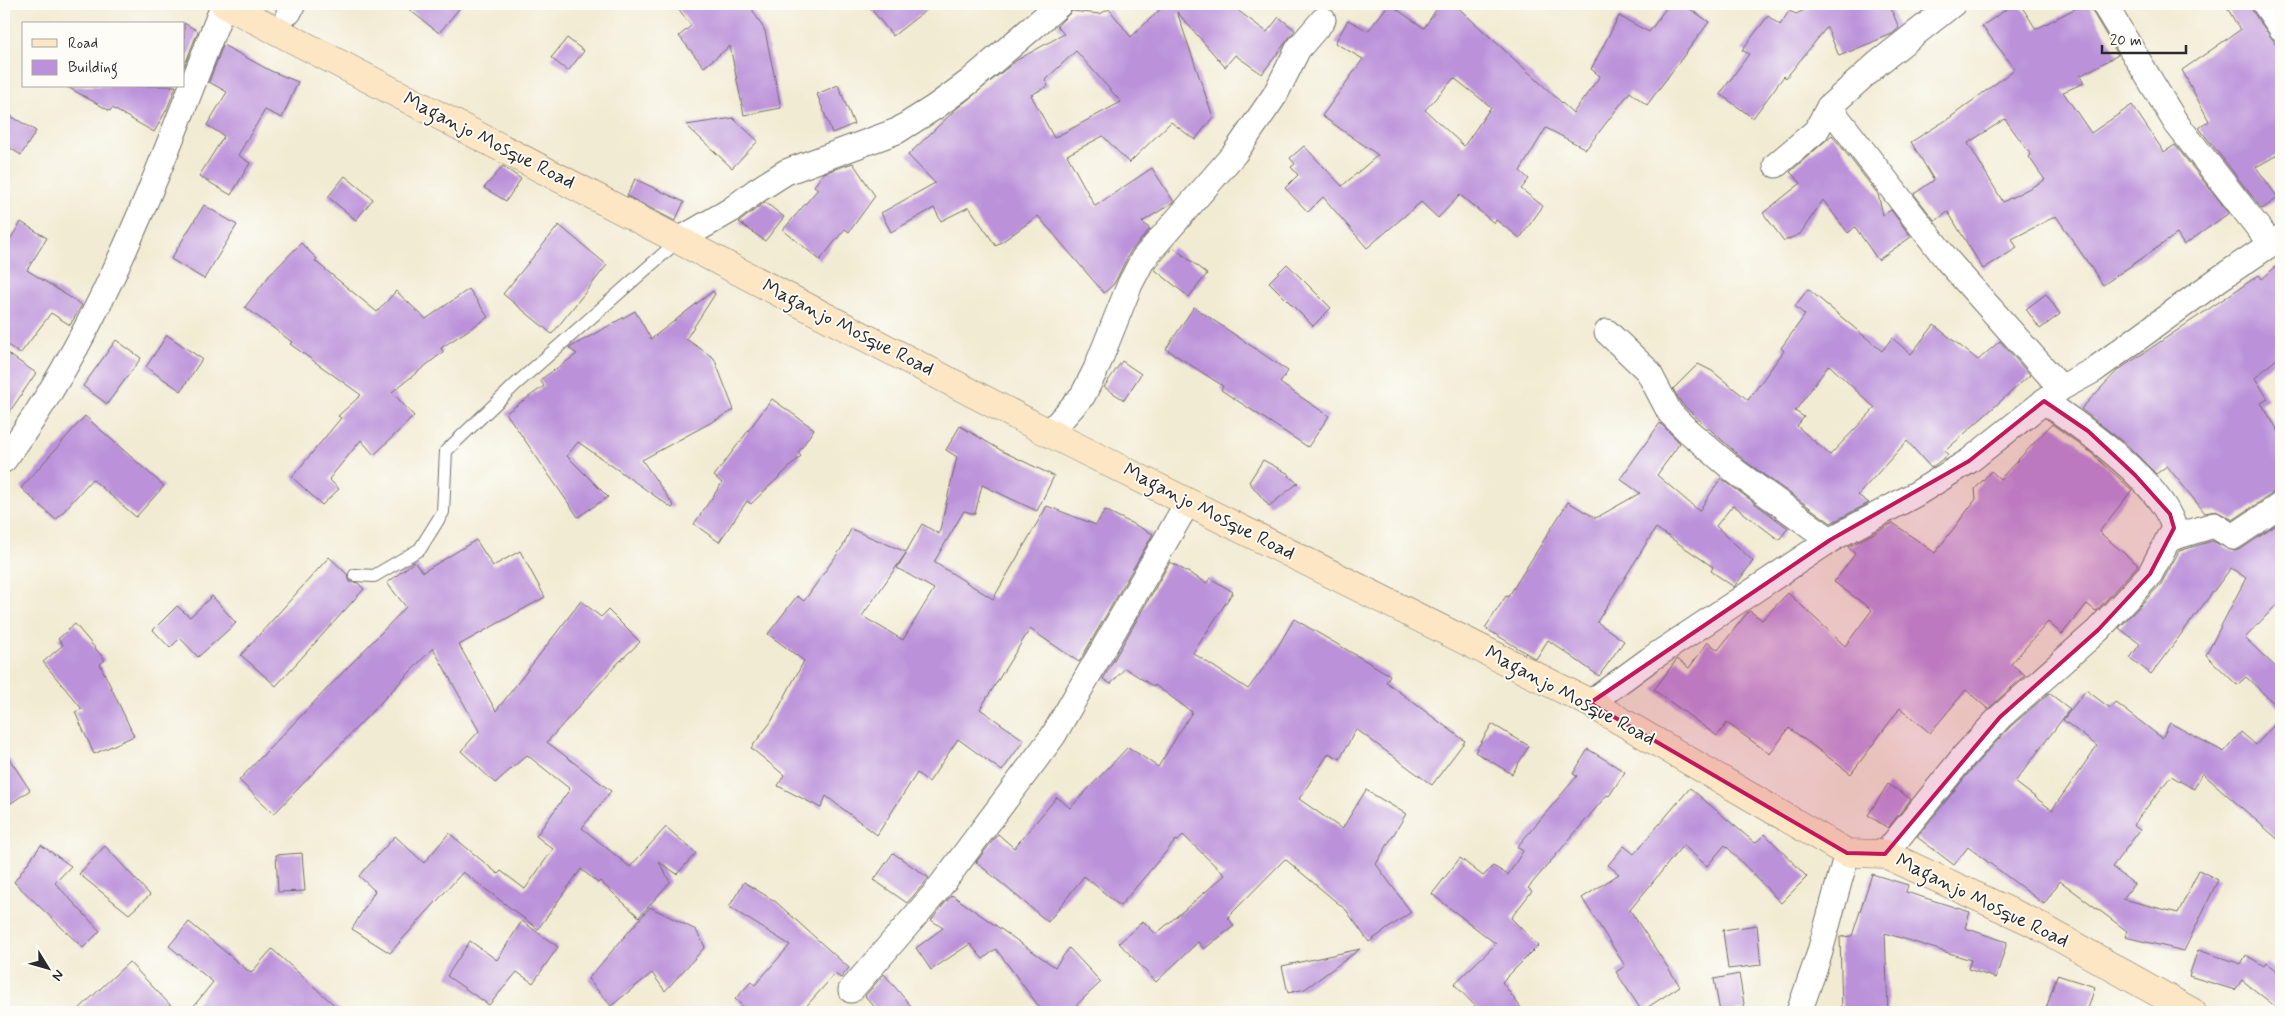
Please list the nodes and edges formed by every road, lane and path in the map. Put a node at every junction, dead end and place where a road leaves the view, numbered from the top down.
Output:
1 (224, 4) edge
2 (1060, 4) edge
3 (1953, 4) edge
4 (2104, 4) edge
5 (2265, 4) edge
6 (1323, 20) dead end
7 (2281, 28) edge
8 (1829, 107) junction
9 (1776, 165) dead end
10 (680, 240) junction
11 (2276, 241) edge
12 (1607, 332) dead end
13 (2053, 394) junction
14 (1049, 433) junction
15 (4, 460) edge
16 (1188, 502) junction
17 (2281, 505) edge
18 (2168, 539) junction
19 (1830, 540) junction
20 (355, 575) dead end
21 (1590, 702) junction
22 (1847, 853) junction
23 (1885, 854) junction
24 (851, 990) dead end
25 (1799, 1012) edge
26 (2192, 1012) edge

1 - 10 street, Maganjo Mosque Road
1 - 15 street
2 - 10 street
3 - 8 street
4 - 11 street
5 - 7 street
6 - 14 street
8 - 9 street
8 - 13 street
10 - 14 street, Maganjo Mosque Road
10 - 20 lane
11 - 13 street
12 - 19 street
13 - 18 street
13 - 19 street
14 - 16 street, Maganjo Mosque Road
16 - 21 street, Maganjo Mosque Road
16 - 24 street
17 - 18 street
18 - 23 street
19 - 21 street
21 - 22 street, Maganjo Mosque Road
22 - 23 street, Maganjo Mosque Road
22 - 25 street
23 - 26 street, Maganjo Mosque Road

